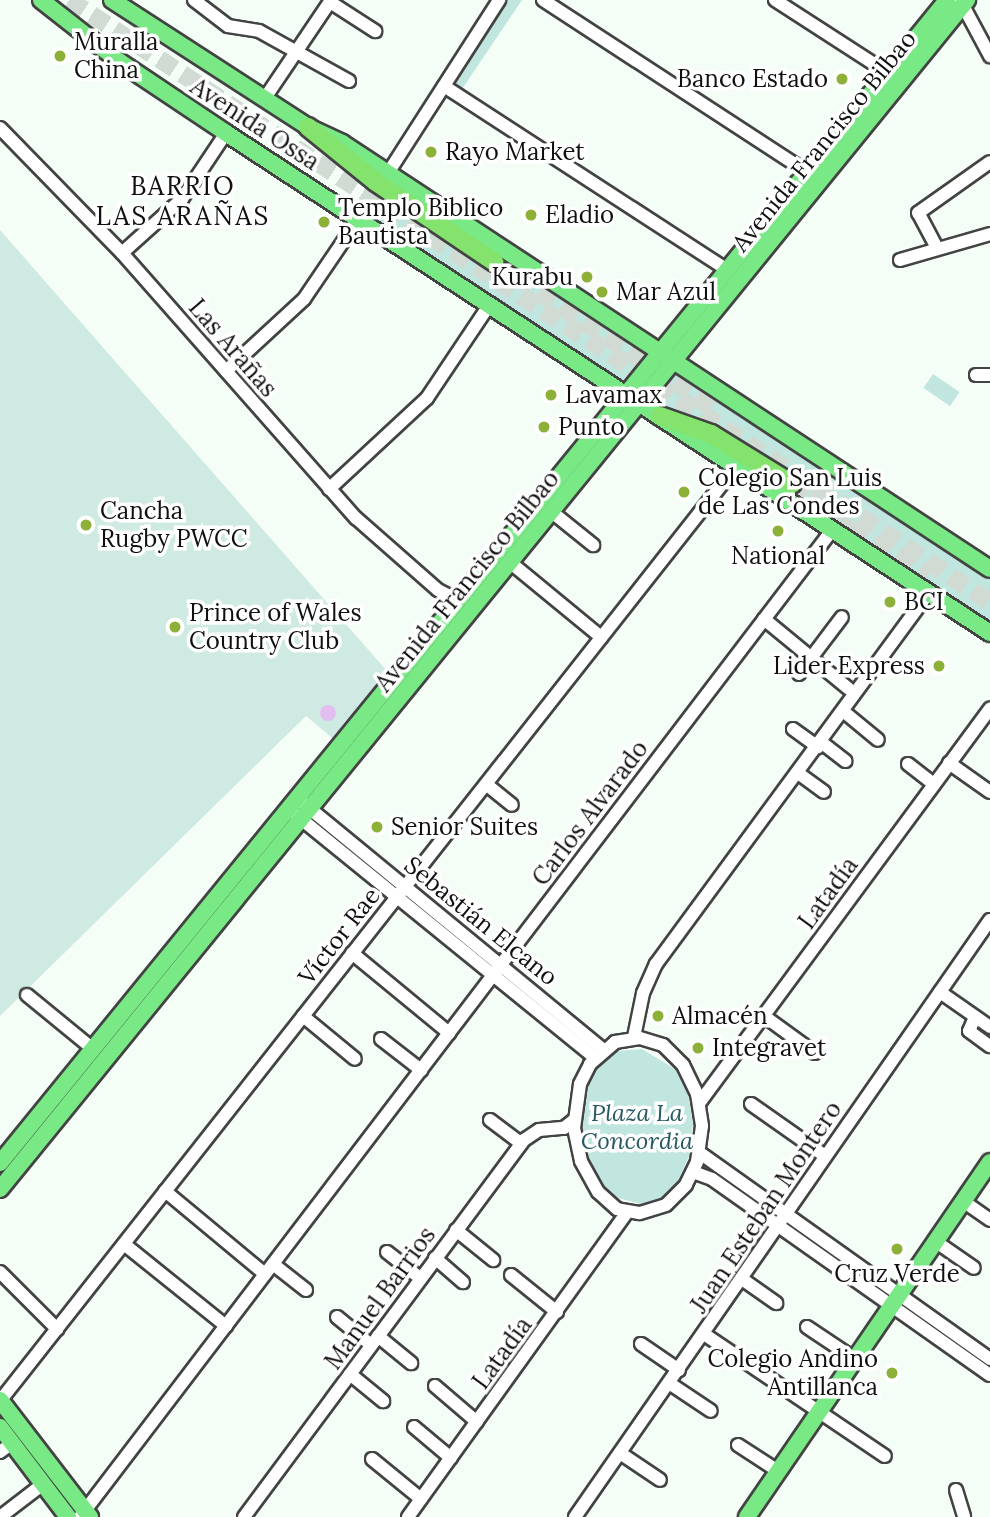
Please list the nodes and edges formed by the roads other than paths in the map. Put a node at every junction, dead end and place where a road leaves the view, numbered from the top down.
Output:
1 (41, 0) edge
2 (112, 0) edge
3 (194, 0) edge
4 (499, 0) edge
5 (543, 0) edge
6 (775, 0) edge
7 (330, 1) edge
8 (959, 1) edge
9 (375, 31) dead end
10 (295, 54) junction
11 (990, 56) edge
12 (887, 73) junction
13 (349, 81) dead end
14 (444, 86) junction
15 (265, 98) junction
16 (309, 127) junction
17 (0, 128) edge
18 (226, 133) junction
19 (990, 162) edge
20 (807, 172) junction
21 (388, 173) junction
22 (359, 218) junction
23 (990, 234) edge
24 (937, 248) junction
25 (122, 253) junction
26 (900, 260) dead end
27 (494, 262) tunnel mouth
28 (727, 270) junction
29 (490, 304) junction
30 (666, 359) junction
31 (226, 371) junction
32 (976, 375) dead end
33 (990, 375) edge
34 (633, 399) junction
35 (660, 416) junction
36 (737, 465) junction
37 (792, 484) tunnel mouth
38 (329, 489) junction
39 (552, 512) junction
40 (833, 529) junction
41 (593, 545) dead end
42 (511, 563) junction
43 (990, 569) edge
44 (438, 590) junction
45 (929, 593) junction
46 (458, 600) junction
47 (445, 617) junction
48 (842, 617) dead end
49 (764, 619) junction
50 (454, 633) junction
51 (990, 633) edge
52 (601, 637) junction
53 (811, 658) junction
54 (799, 674) dead end
55 (849, 689) dead end
56 (990, 708) edge
57 (843, 711) junction
58 (793, 729) dead end
59 (877, 740) dead end
60 (819, 744) junction
61 (845, 761) dead end
62 (949, 763) junction
63 (908, 764) dead end
64 (798, 773) junction
65 (486, 783) junction
66 (933, 784) junction
67 (824, 792) dead end
68 (990, 792) edge
69 (512, 805) dead end
70 (300, 810) junction
71 (405, 886) junction
72 (397, 897) junction
73 (990, 920) edge
74 (352, 953) junction
75 (497, 970) junction
76 (940, 992) junction
77 (27, 995) dead end
78 (303, 1016) junction
79 (764, 1016) junction
80 (975, 1017) junction
81 (990, 1027) edge
82 (449, 1033) junction
83 (634, 1037) junction
84 (381, 1039) dead end
85 (990, 1046) edge
86 (93, 1049) junction
87 (815, 1052) dead end
88 (599, 1054) junction
89 (355, 1059) dead end
90 (421, 1070) junction
91 (699, 1102) junction
92 (751, 1104) dead end
93 (490, 1120) dead end
94 (569, 1124) junction
95 (521, 1143) junction
96 (3, 1153) edge
97 (700, 1153) junction
98 (825, 1156) junction
99 (990, 1162) edge
100 (694, 1172) junction
101 (0, 1189) edge
102 (165, 1191) junction
103 (963, 1201) junction
104 (627, 1212) junction
105 (990, 1220) edge
106 (781, 1221) junction
107 (456, 1230) junction
108 (935, 1241) junction
109 (124, 1244) junction
110 (387, 1252) dead end
111 (435, 1258) junction
112 (493, 1260) dead end
113 (974, 1268) dead end
114 (269, 1269) junction
115 (0, 1272) edge
116 (511, 1275) dead end
117 (420, 1278) junction
118 (742, 1279) junction
119 (463, 1282) dead end
120 (306, 1290) dead end
121 (895, 1301) junction
122 (776, 1303) dead end
123 (557, 1312) junction
124 (337, 1317) dead end
125 (226, 1326) junction
126 (807, 1327) dead end
127 (57, 1329) junction
128 (704, 1334) junction
129 (375, 1340) junction
130 (641, 1343) dead end
131 (855, 1359) junction
132 (990, 1359) edge
133 (411, 1363) dead end
134 (679, 1370) junction
135 (350, 1374) junction
136 (990, 1375) edge
137 (669, 1383) junction
138 (435, 1386) dead end
139 (0, 1400) edge
140 (383, 1401) dead end
141 (711, 1411) dead end
142 (819, 1412) junction
143 (477, 1422) junction
144 (0, 1427) edge
145 (414, 1427) dead end
146 (738, 1444) dead end
147 (6, 1448) edge
148 (620, 1453) junction
149 (885, 1456) dead end
150 (451, 1458) junction
151 (372, 1459) dead end
152 (778, 1471) junction
153 (660, 1480) dead end
154 (43, 1484) junction
155 (956, 1490) dead end
156 (421, 1499) junction
157 (85, 1515) edge
158 (0, 1517) edge
159 (68, 1517) edge
160 (244, 1517) edge
161 (408, 1517) edge
162 (575, 1517) edge
163 (747, 1517) edge
164 (964, 1517) edge

1 - 18 main road, Avenida Ossa
2 - 15 main road, Avenida Ossa
3 - 10 street
4 - 14 street
5 - 20 street
6 - 12 street
7 - 9 street
7 - 10 street
8 - 11 street
8 - 12 main road, Avenida Francisco Bilbao
8 - 30 main road, Avenida Francisco Bilbao
10 - 13 street
10 - 15 street
12 - 20 main road, Avenida Francisco Bilbao
14 - 21 street
14 - 28 street
15 - 16 main road, Avenida Ossa
16 - 21 main road, Avenida Ossa
16 - 27 highway
17 - 25 street, Las Arañas
18 - 22 main road, Avenida Ossa
18 - 25 street
19 - 24 street
20 - 28 main road, Avenida Francisco Bilbao
21 - 30 main road, Avenida Ossa
22 - 29 main road, Avenida Ossa
22 - 31 street
23 - 24 street
24 - 26 street
25 - 31 street, Las Arañas
28 - 30 main road, Avenida Francisco Bilbao
29 - 34 main road, Avenida Ossa
29 - 38 street
30 - 34 main road, Avenida Francisco Bilbao
30 - 43 main road, Avenida Ossa
31 - 38 street, Las Arañas
32 - 33 street
34 - 35 main road, Avenida Ossa
34 - 39 main road, Avenida Francisco Bilbao
34 - 46 main road, Avenida Francisco Bilbao
35 - 36 main road, Avenida Ossa
35 - 37 highway
36 - 40 main road, Avenida Ossa
36 - 52 street, Víctor Rae
38 - 44 street, Las Arañas
39 - 41 street
39 - 42 main road, Avenida Francisco Bilbao
40 - 45 main road, Avenida Ossa
40 - 49 street, Carlos Alvarado
42 - 50 main road, Avenida Francisco Bilbao
42 - 52 street
44 - 46 street, Las Arañas
44 - 47 street
45 - 51 main road, Avenida Ossa
45 - 57 street
46 - 47 main road, Avenida Francisco Bilbao
46 - 50 main road
47 - 70 main road, Avenida Francisco Bilbao
48 - 53 street
49 - 53 street
49 - 75 street, Carlos Alvarado
50 - 70 main road, Avenida Francisco Bilbao
52 - 65 street, Víctor Rae
53 - 54 street
53 - 55 street
56 - 62 street, Latadía
57 - 59 street
57 - 60 street
58 - 60 street
60 - 61 street
60 - 64 street
62 - 66 street, Latadía
62 - 68 street
63 - 66 street
64 - 67 street
64 - 83 street
65 - 69 street
65 - 71 street, Víctor Rae
66 - 79 street, Latadía
70 - 71 street, Sebastián Elcano
70 - 72 street, Sebastián Elcano
70 - 86 main road, Avenida Francisco Bilbao
70 - 101 main road, Avenida Francisco Bilbao
71 - 72 street, Víctor Rae
71 - 75 street, Sebastián Elcano
72 - 74 street, Víctor Rae
72 - 75 street, Sebastián Elcano
73 - 76 street, Juan Esteban Montero
74 - 78 street, Víctor Rae
74 - 82 street
75 - 82 street, Carlos Alvarado
75 - 88 street, Sebastián Elcano
76 - 80 street
76 - 98 street, Juan Esteban Montero
77 - 86 street
78 - 89 street
78 - 102 street, Víctor Rae
79 - 87 street
79 - 91 street, Latadía
80 - 81 street
80 - 85 street
82 - 90 street, Carlos Alvarado
83 - 88 street
83 - 91 street
84 - 90 street
86 - 96 main road, Avenida Francisco Bilbao
88 - 94 street
90 - 114 street, Carlos Alvarado
91 - 97 street
92 - 98 street
93 - 95 street
94 - 95 street, Manuel Barrios
94 - 104 street
95 - 107 street, Manuel Barrios
97 - 100 street
97 - 106 street
98 - 106 street, Juan Esteban Montero
99 - 103 main road
100 - 104 street
100 - 106 street
102 - 109 street, Víctor Rae
102 - 114 street
103 - 105 street
103 - 108 main road
104 - 123 street, Latadía
106 - 118 street, Juan Esteban Montero
106 - 121 street
107 - 111 street, Manuel Barrios
107 - 112 street
108 - 113 street
108 - 121 main road
109 - 125 street
109 - 127 street, Víctor Rae
110 - 117 street
111 - 117 street, Manuel Barrios
111 - 119 street
114 - 120 street
114 - 125 street, Carlos Alvarado
115 - 127 street
116 - 123 street
117 - 129 street, Manuel Barrios
118 - 122 street
118 - 128 street, Juan Esteban Montero
121 - 131 main road
121 - 132 street
121 - 136 street
123 - 143 street, Latadía
124 - 129 street
125 - 157 street, Carlos Alvarado
126 - 131 street
127 - 139 street, Víctor Rae
128 - 134 street, Juan Esteban Montero
128 - 142 street
129 - 133 street
129 - 135 street, Manuel Barrios
130 - 134 street
131 - 142 main road
134 - 137 street, Juan Esteban Montero
135 - 140 street
135 - 160 street, Manuel Barrios
137 - 141 street
137 - 148 street, Juan Esteban Montero
138 - 143 street
139 - 157 main road
142 - 149 street
142 - 152 main road
143 - 150 street, Latadía
144 - 147 main road
145 - 150 street
146 - 152 street
147 - 154 main road
148 - 153 street
148 - 162 street, Juan Esteban Montero
150 - 156 street, Latadía
151 - 156 street
152 - 163 main road
154 - 158 street
154 - 159 main road
155 - 164 street
156 - 161 street, Latadía

